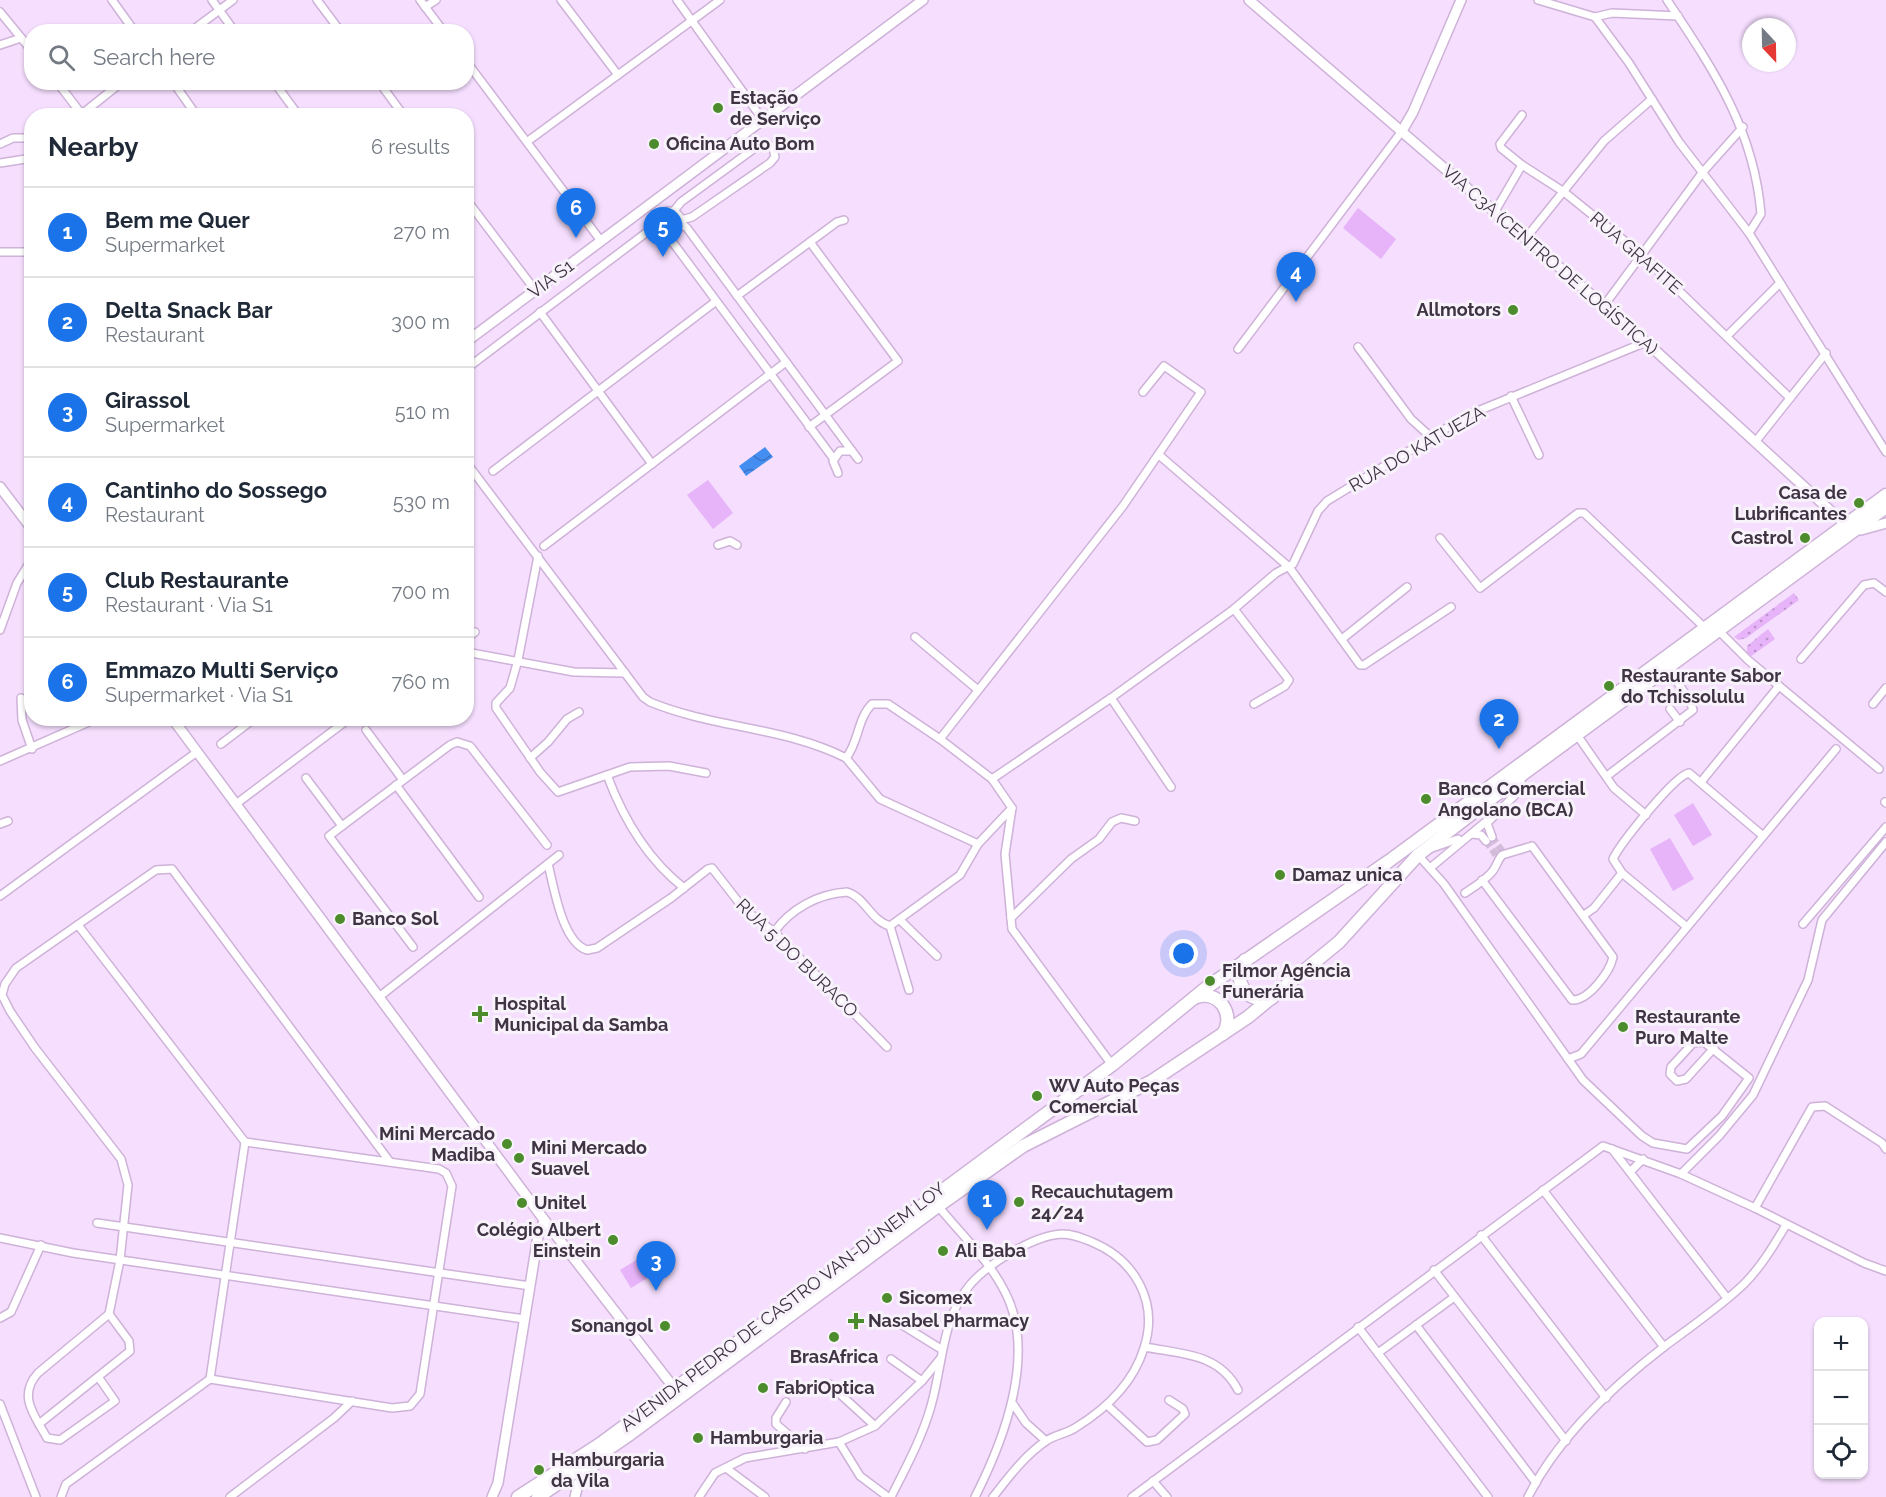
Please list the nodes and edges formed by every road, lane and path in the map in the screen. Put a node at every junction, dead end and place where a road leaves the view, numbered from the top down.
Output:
1 (112, 0) edge
2 (212, 0) edge
3 (233, 0) edge
4 (317, 0) edge
5 (420, 0) edge
6 (436, 0) edge
7 (561, 0) edge
8 (677, 0) edge
9 (720, 0) edge
10 (923, 0) edge
11 (1249, 0) edge
12 (1461, 0) edge
13 (1539, 0) edge
14 (1667, 0) edge
15 (425, 8) junction
16 (219, 10) junction
17 (0, 12) edge
18 (1678, 16) junction
19 (1595, 17) junction
20 (693, 21) junction
21 (129, 24) edge
22 (201, 24) edge
23 (229, 24) edge
24 (334, 24) edge
25 (438, 24) edge
26 (21, 38) junction
27 (24, 42) edge
28 (0, 45) edge
29 (474, 71) edge
30 (618, 75) junction
31 (63, 90) edge
32 (112, 90) edge
33 (179, 90) edge
34 (280, 90) edge
35 (385, 90) edge
36 (1652, 99) junction
37 (77, 108) edge
38 (90, 108) edge
39 (191, 108) edge
40 (293, 108) edge
41 (398, 108) edge
42 (1522, 115) dead end
43 (763, 120) junction
44 (1743, 127) junction
45 (1402, 131) junction
46 (24, 138) edge
47 (528, 141) junction
48 (0, 144) edge
49 (24, 159) edge
50 (0, 163) edge
51 (1522, 165) junction
52 (1702, 173) junction
53 (1564, 192) junction
54 (474, 210) edge
55 (673, 212) junction
56 (1494, 213) junction
57 (844, 220) dead end
58 (681, 222) junction
59 (658, 224) junction
60 (665, 232) junction
61 (1749, 233) junction
62 (1526, 239) junction
63 (601, 241) junction
64 (810, 242) junction
65 (0, 252) edge
66 (24, 252) edge
67 (1642, 255) junction
68 (1780, 283) junction
69 (535, 290) junction
70 (737, 296) junction
71 (715, 302) junction
72 (1603, 307) junction
73 (540, 312) junction
74 (474, 333) edge
75 (1727, 336) junction
76 (1646, 342) junction
77 (1358, 347) dead end
78 (1238, 349) dead end
79 (1826, 354) junction
80 (786, 362) junction
81 (474, 363) edge
82 (769, 375) junction
83 (598, 391) junction
84 (1143, 392) dead end
85 (1511, 396) junction
86 (1790, 398) junction
87 (825, 415) junction
88 (809, 427) junction
89 (1432, 438) junction
90 (1756, 441) junction
91 (852, 451) junction
92 (1886, 452) edge
93 (1159, 455) junction
94 (1539, 455) dead end
95 (833, 458) junction
96 (858, 459) dead end
97 (651, 464) junction
98 (493, 471) dead end
99 (474, 472) edge
100 (838, 473) dead end
101 (0, 487) edge
102 (1886, 495) edge
103 (1886, 507) edge
104 (24, 518) edge
105 (1886, 523) edge
106 (1848, 529) junction
107 (1440, 538) dead end
108 (718, 544) dead end
109 (737, 545) dead end
110 (544, 546) dead end
111 (538, 556) junction
112 (1289, 567) junction
113 (24, 572) edge
114 (1407, 587) dead end
115 (1886, 592) edge
116 (1451, 607) dead end
117 (3, 609) edge
118 (1234, 609) junction
119 (1705, 628) junction
120 (0, 630) edge
121 (1719, 631) junction
122 (915, 637) dead end
123 (1342, 639) junction
124 (474, 653) edge
125 (1801, 659) dead end
126 (518, 660) junction
127 (1668, 669) junction
128 (625, 674) junction
129 (1779, 686) junction
130 (1886, 688) edge
131 (978, 690) junction
132 (21, 698) dead end
133 (1111, 698) junction
134 (1873, 704) dead end
135 (1254, 705) dead end
136 (1670, 709) dead end
137 (579, 712) dead end
138 (1680, 722) junction
139 (24, 726) edge
140 (24, 726) edge
141 (81, 726) edge
142 (178, 726) edge
143 (245, 726) edge
144 (339, 726) edge
145 (366, 730) dead end
146 (1577, 735) junction
147 (940, 739) junction
148 (221, 744) dead end
149 (32, 749) junction
150 (1836, 749) dead end
151 (197, 752) junction
152 (530, 758) junction
153 (846, 758) junction
154 (0, 761) edge
155 (1879, 770) dead end
156 (706, 773) dead end
157 (1523, 774) junction
158 (607, 775) junction
159 (1607, 776) junction
160 (306, 778) dead end
161 (992, 779) junction
162 (403, 780) junction
163 (1701, 782) junction
164 (396, 785) junction
165 (1171, 787) dead end
166 (236, 804) junction
167 (1012, 808) junction
168 (1646, 815) junction
169 (1489, 819) junction
170 (1135, 821) dead end
171 (8, 822) dead end
172 (0, 824) edge
173 (342, 826) junction
174 (1886, 826) edge
175 (1468, 835) junction
176 (1762, 835) junction
177 (1886, 842) edge
178 (978, 844) junction
179 (547, 845) dead end
180 (1423, 852) junction
181 (559, 855) dead end
182 (548, 864) junction
183 (1430, 868) junction
184 (1622, 873) junction
185 (1482, 880) junction
186 (684, 888) junction
187 (1466, 893) dead end
188 (0, 896) edge
189 (479, 897) dead end
190 (1584, 915) junction
191 (1011, 918) junction
192 (900, 920) junction
193 (1803, 924) dead end
194 (78, 925) junction
195 (890, 926) junction
196 (1687, 927) junction
197 (774, 933) junction
198 (412, 947) dead end
199 (937, 956) dead end
200 (1249, 956) junction
201 (909, 990) dead end
202 (1278, 994) junction
203 (379, 997) junction
204 (1191, 1000) junction
205 (1220, 1037) junction
206 (887, 1047) dead end
207 (1714, 1048) junction
208 (1568, 1059) junction
209 (1112, 1065) junction
210 (245, 1142) junction
211 (1610, 1147) junction
212 (1886, 1149) edge
213 (1642, 1159) junction
214 (390, 1162) junction
215 (1630, 1172) junction
216 (1681, 1174) junction
217 (1543, 1190) junction
218 (938, 1206) junction
219 (1755, 1208) junction
220 (545, 1221) junction
221 (97, 1223) dead end
222 (1786, 1225) junction
223 (122, 1227) junction
224 (1481, 1235) junction
225 (0, 1238) edge
226 (231, 1243) junction
227 (41, 1245) junction
228 (120, 1260) junction
229 (988, 1268) junction
230 (1434, 1270) junction
231 (1886, 1271) edge
232 (438, 1273) junction
233 (226, 1276) junction
234 (530, 1286) junction
235 (1453, 1298) junction
236 (1727, 1299) junction
237 (433, 1306) junction
238 (109, 1314) junction
239 (0, 1318) edge
240 (524, 1320) junction
241 (900, 1323) dead end
242 (1416, 1325) junction
243 (1358, 1328) junction
244 (1145, 1347) junction
245 (1664, 1347) junction
246 (941, 1349) junction
247 (1378, 1353) junction
248 (891, 1359) dead end
249 (940, 1359) junction
250 (99, 1378) junction
251 (210, 1380) junction
252 (922, 1381) junction
253 (829, 1384) dead end
254 (674, 1388) junction
255 (1238, 1390) dead end
256 (1606, 1398) junction
257 (1169, 1400) dead end
258 (352, 1401) junction
259 (786, 1402) dead end
260 (0, 1404) edge
261 (1013, 1404) junction
262 (1107, 1405) junction
263 (39, 1424) junction
264 (875, 1426) junction
265 (1046, 1441) junction
266 (1566, 1441) junction
267 (839, 1442) junction
268 (805, 1449) junction
269 (608, 1450) junction
270 (726, 1468) junction
271 (1153, 1481) junction
272 (1536, 1483) junction
273 (1486, 1496) edge
274 (36, 1497) edge
275 (61, 1497) edge
276 (230, 1497) edge
277 (492, 1497) edge
278 (518, 1497) edge
279 (538, 1497) edge
280 (575, 1497) edge
281 (699, 1497) edge
282 (765, 1497) edge
283 (889, 1497) edge
284 (975, 1497) edge
285 (993, 1497) edge
286 (1132, 1497) edge
287 (1167, 1497) edge
288 (1528, 1497) edge

1 - 21 street
2 - 16 street
3 - 16 street
4 - 24 street
5 - 15 street
6 - 15 street
7 - 30 street
8 - 20 street
9 - 20 street
10 - 43 street, VIA S1
11 - 45 street, VIA C3A (CENTRO DE LOGÍSTICA)
12 - 45 street
13 - 19 street
14 - 18 street
15 - 25 street
16 - 22 street
16 - 23 street
17 - 26 street
18 - 19 street
18 - 44 street
19 - 36 street
20 - 30 street
20 - 43 street
26 - 27 street
26 - 28 street
29 - 47 street
30 - 47 street
31 - 37 street
32 - 38 street
33 - 39 street
34 - 40 street
35 - 41 street
36 - 52 street
36 - 53 street
42 - 51 street, RUA GRAFITE
43 - 63 street, VIA S1
44 - 52 street
44 - 61 street
45 - 56 street, VIA C3A (CENTRO DE LOGÍSTICA)
45 - 78 street
46 - 48 street
47 - 63 street
49 - 50 street
51 - 53 street, RUA GRAFITE
51 - 56 street
52 - 61 street
52 - 67 street
53 - 62 street
53 - 67 street, RUA GRAFITE
54 - 69 street
55 - 58 street
55 - 58 street
55 - 59 street
56 - 62 street, VIA C3A (CENTRO DE LOGÍSTICA)
57 - 64 street
58 - 60 street
58 - 70 street
59 - 60 street
59 - 73 street
60 - 71 street
61 - 68 street
62 - 72 street, VIA C3A (CENTRO DE LOGÍSTICA)
63 - 69 street, VIA S1
64 - 70 street
64 - 87 street
65 - 66 street
67 - 72 street
67 - 75 street, RUA GRAFITE
68 - 75 street
68 - 79 street
69 - 74 street, VIA S1
70 - 80 street
71 - 82 street
71 - 83 street
72 - 76 street, VIA C3A (CENTRO DE LOGÍSTICA)
73 - 81 street
73 - 83 street
75 - 86 street, RUA GRAFITE
76 - 85 street, RUA DO KATUEZA
76 - 90 street, VIA C3A (CENTRO DE LOGÍSTICA)
77 - 89 street
79 - 86 street
79 - 92 street
80 - 82 street
80 - 87 street
82 - 88 street
82 - 97 street
83 - 97 street
83 - 98 street
84 - 93 street
85 - 89 street, RUA DO KATUEZA
85 - 94 street
86 - 90 street
87 - 88 street
87 - 91 street
88 - 95 street
89 - 112 street, RUA DO KATUEZA
90 - 106 street, VIA C3A (CENTRO DE LOGÍSTICA)
91 - 95 street
91 - 96 street
93 - 112 street
93 - 131 street
95 - 100 street
97 - 110 street
99 - 111 street
101 - 104 street
102 - 106 highway, AVENIDA PEDRO DE CASTRO VAN-DÚNEM LOY
103 - 106 highway, AVENIDA PEDRO DE CASTRO VAN-DÚNEM LOY
105 - 106 street
106 - 119 highway, AVENIDA PEDRO DE CASTRO VAN-DÚNEM LOY
106 - 121 highway, AVENIDA PEDRO DE CASTRO VAN-DÚNEM LOY
107 - 119 street
108 - 109 street
111 - 126 street
111 - 128 street
112 - 118 street, RUA DO KATUEZA
112 - 123 street
113 - 117 street
114 - 123 street
115 - 125 street
116 - 123 street
117 - 120 street
118 - 133 street, RUA DO KATUEZA
118 - 135 street
119 - 200 highway, AVENIDA PEDRO DE CASTRO VAN-DÚNEM LOY
121 - 127 highway, AVENIDA PEDRO DE CASTRO VAN-DÚNEM LOY
121 - 129 street
122 - 131 street
124 - 126 street
126 - 128 street
126 - 152 street
127 - 138 street
127 - 146 highway, AVENIDA PEDRO DE CASTRO VAN-DÚNEM LOY
128 - 153 street
129 - 155 street
129 - 163 street
130 - 134 street
131 - 147 street
132 - 140 street
133 - 161 street, RUA DO KATUEZA
133 - 165 street
136 - 138 street
137 - 152 street
138 - 159 street
139 - 149 street
141 - 149 street
142 - 151 street
143 - 148 street
144 - 166 street
145 - 162 street
146 - 157 highway, AVENIDA PEDRO DE CASTRO VAN-DÚNEM LOY
146 - 159 street
147 - 153 street
147 - 161 street
149 - 154 street
150 - 176 street
151 - 166 street
151 - 188 street
152 - 158 street
153 - 178 street
156 - 158 street
157 - 169 street
157 - 180 highway, AVENIDA PEDRO DE CASTRO VAN-DÚNEM LOY
158 - 186 street
159 - 168 street
160 - 173 street
161 - 167 street
162 - 164 street
162 - 179 street
163 - 168 street
163 - 176 street
164 - 173 street
164 - 189 street
166 - 203 street
167 - 178 street
167 - 191 street
168 - 184 street
169 - 175 street
169 - 175 street
170 - 191 street
171 - 172 street
173 - 198 street
174 - 193 street
175 - 180 street
175 - 183 street
176 - 196 street
177 - 216 street
178 - 192 street
180 - 183 street
180 - 202 highway, AVENIDA PEDRO DE CASTRO VAN-DÚNEM LOY
181 - 182 street
182 - 186 street
182 - 203 street
183 - 208 street
184 - 190 street
184 - 196 street
185 - 187 street
185 - 190 street
185 - 190 street
186 - 197 street, RUA 5 DO BURACO
191 - 209 street
192 - 195 street
192 - 199 street
194 - 210 street
194 - 214 street
194 - 223 street
195 - 197 street
195 - 201 street
196 - 208 street
197 - 206 street, RUA 5 DO BURACO
200 - 202 highway
200 - 204 highway, AVENIDA PEDRO DE CASTRO VAN-DÚNEM LOY
202 - 205 highway, AVENIDA PEDRO DE CASTRO VAN-DÚNEM LOY
203 - 220 street
204 - 205 highway
204 - 209 highway, AVENIDA PEDRO DE CASTRO VAN-DÚNEM LOY
205 - 218 highway, AVENIDA PEDRO DE CASTRO VAN-DÚNEM LOY
207 - 207 street
207 - 208 street
209 - 254 highway, AVENIDA PEDRO DE CASTRO VAN-DÚNEM LOY
210 - 214 street
210 - 226 street
211 - 213 street
211 - 215 street
211 - 217 street
212 - 219 street
213 - 215 street
213 - 216 street
214 - 232 street
215 - 236 street
216 - 219 street
217 - 224 street
217 - 245 street
218 - 229 street
218 - 269 highway, AVENIDA PEDRO DE CASTRO VAN-DÚNEM LOY
219 - 222 street
220 - 234 street
220 - 254 street
221 - 223 street
222 - 231 street
222 - 236 street
223 - 226 street
223 - 228 street
224 - 230 street
224 - 256 street
225 - 227 street
226 - 232 street
226 - 233 street
227 - 228 street
227 - 239 street
228 - 233 street
228 - 238 street
229 - 244 street
229 - 246 street
229 - 261 street
230 - 235 street
230 - 243 street
232 - 234 street
232 - 237 street
233 - 237 street
233 - 251 street
234 - 240 street
235 - 242 street
235 - 266 street
236 - 245 street
237 - 240 street
237 - 258 street
238 - 250 street
238 - 263 street
240 - 277 street
241 - 246 street
242 - 247 street
242 - 272 street
243 - 247 street
243 - 271 street
244 - 255 street
244 - 262 street
245 - 256 street
246 - 249 street
247 - 273 street
248 - 252 street
249 - 252 street
249 - 283 street
250 - 263 street
250 - 263 street
251 - 258 street
251 - 275 street
252 - 264 street
253 - 264 street
254 - 278 highway, AVENIDA PEDRO DE CASTRO VAN-DÚNEM LOY
256 - 266 street
257 - 262 street
258 - 276 street
259 - 268 street
260 - 274 street
261 - 265 street
261 - 284 street
262 - 265 street
264 - 267 street
265 - 285 street
266 - 272 street
267 - 268 street
267 - 283 street
268 - 270 street
269 - 279 highway, AVENIDA PEDRO DE CASTRO VAN-DÚNEM LOY
269 - 280 street
270 - 281 street
270 - 282 street
271 - 286 street
271 - 287 street
272 - 288 street

